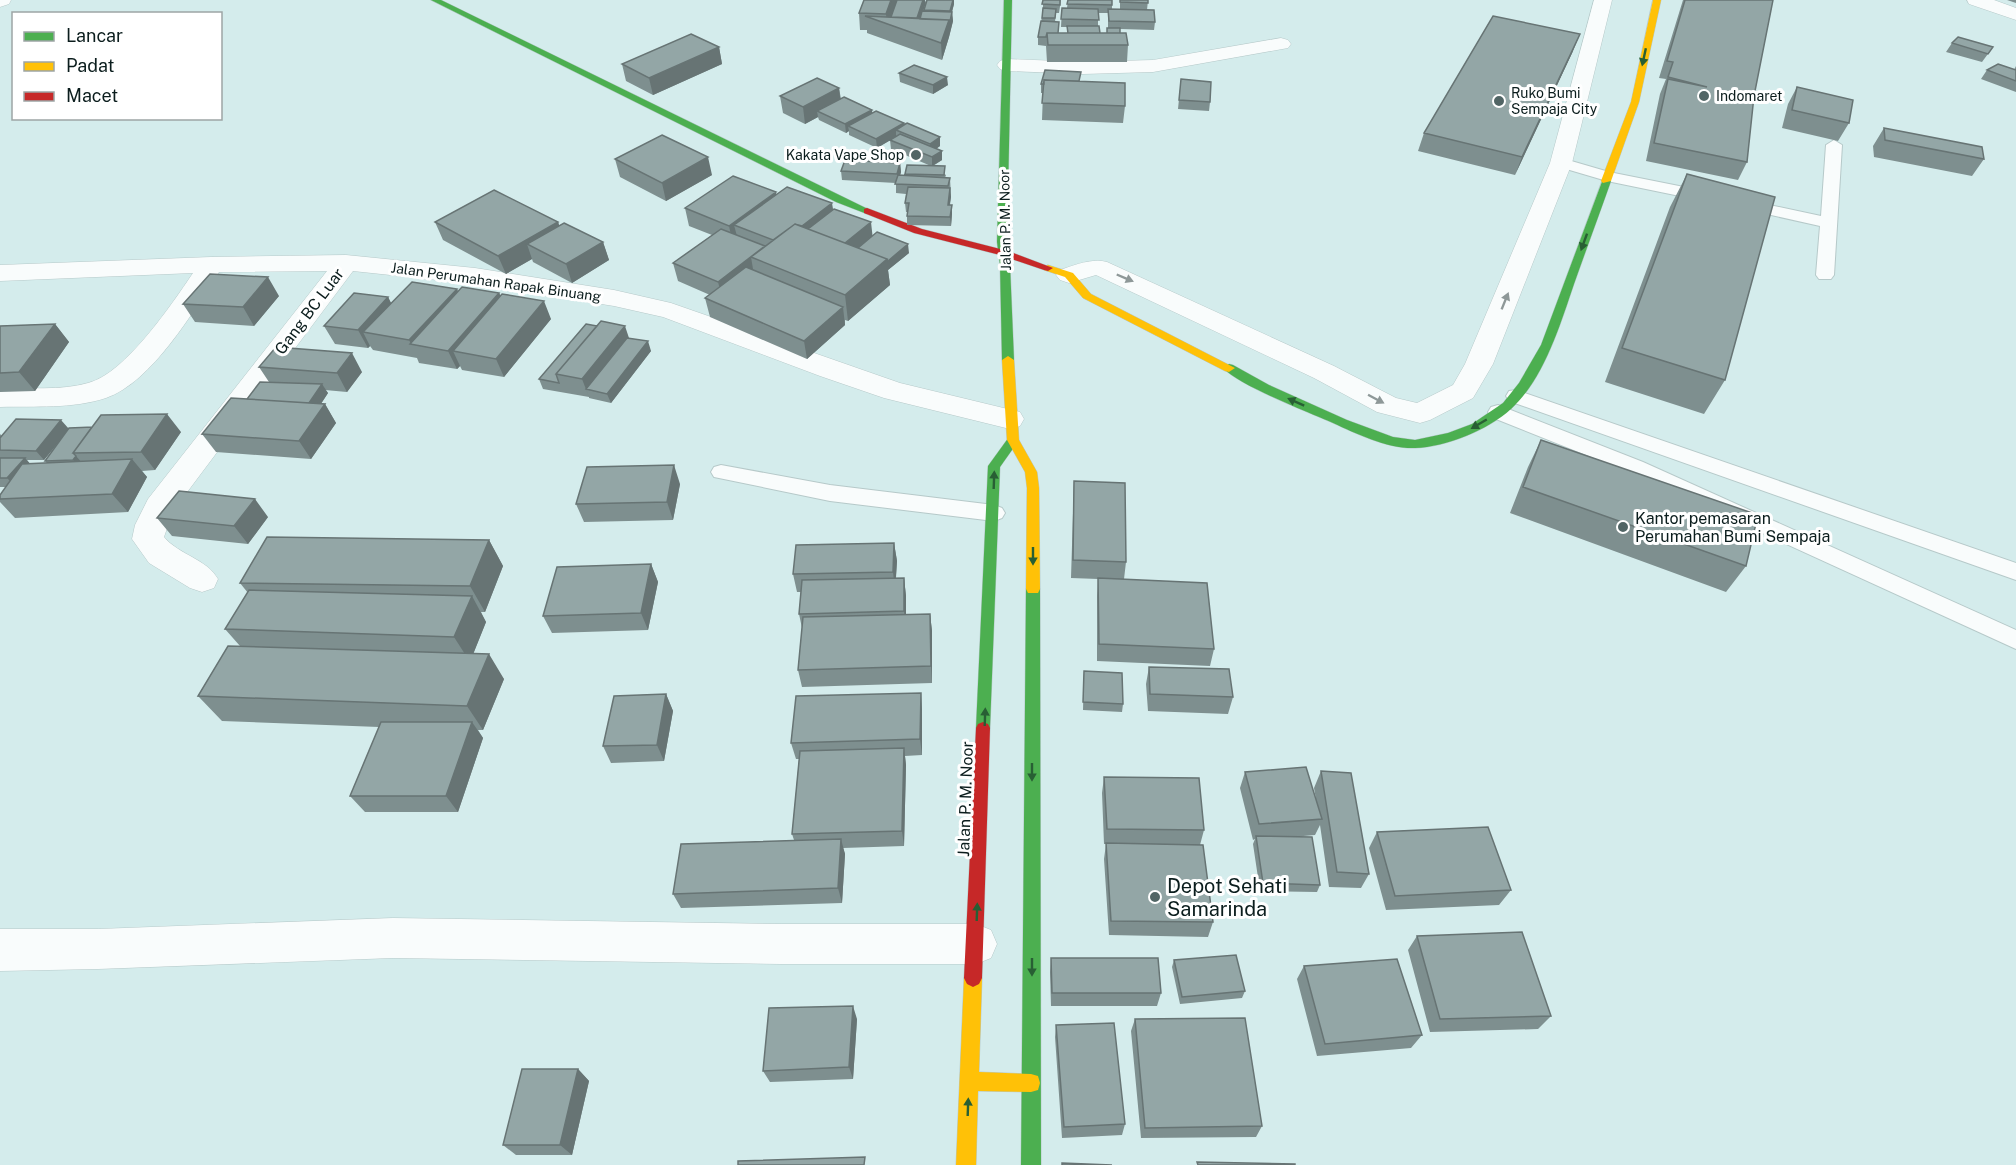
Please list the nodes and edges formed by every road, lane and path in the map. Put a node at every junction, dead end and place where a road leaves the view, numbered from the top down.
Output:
1 (435, 0) edge
2 (1008, 0) edge
3 (1603, 0) edge
4 (1657, 0) edge
5 (1976, 0) edge
6 (2016, 14) edge
7 (1281, 44) dead end
8 (1007, 65) junction
9 (1834, 145) dead end
10 (1561, 163) junction
11 (1607, 176) junction
12 (1828, 223) junction
13 (1004, 253) junction
14 (346, 263) junction
15 (211, 265) junction
16 (0, 273) edge
17 (1069, 275) junction
18 (1825, 275) dead end
19 (1516, 396) junction
20 (0, 398) edge
21 (1498, 412) junction
22 (1420, 413) junction
23 (1011, 429) junction
24 (1450, 437) junction
25 (721, 472) dead end
26 (994, 513) junction
27 (2016, 572) edge
28 (202, 579) dead end
29 (2016, 640) edge
30 (976, 944) junction
31 (0, 950) edge
32 (969, 1081) junction
33 (1031, 1083) junction
34 (966, 1165) edge
35 (1031, 1165) edge

1 - 13 main road
2 - 8 main road, Jalan P. M. Noor
3 - 10 street
4 -> 11 main road
5 - 6 street
7 - 8 street
8 - 13 main road, Jalan P. M. Noor
9 - 12 lane
10 - 11 lane
22 -> 10 street
11 - 12 lane
11 -> 19 main road
12 - 18 lane
13 - 17 main road
13 - 23 main road, Jalan P. M. Noor
14 - 15 street, Jalan Perumahan Rapak Binuang
14 - 23 street, Jalan Perumahan Rapak Binuang
14 - 28 street, Gang BC Luar
15 - 16 street, Jalan Perumahan Rapak Binuang
15 - 20 street
17 -> 22 street
24 -> 17 main road
19 - 21 main road
19 - 27 lane
21 -> 24 main road
21 - 29 lane
22 - 24 street
26 -> 23 main road, Jalan P. M. Noor
23 -> 33 main road, Jalan P. M. Noor
25 - 26 lane
30 -> 26 main road, Jalan P. M. Noor
30 - 31 street
30 - 32 main road, Jalan P. M. Noor
32 - 33 main road
34 -> 32 main road, Jalan P. M. Noor
33 - 35 main road, Jalan P. M. Noor

